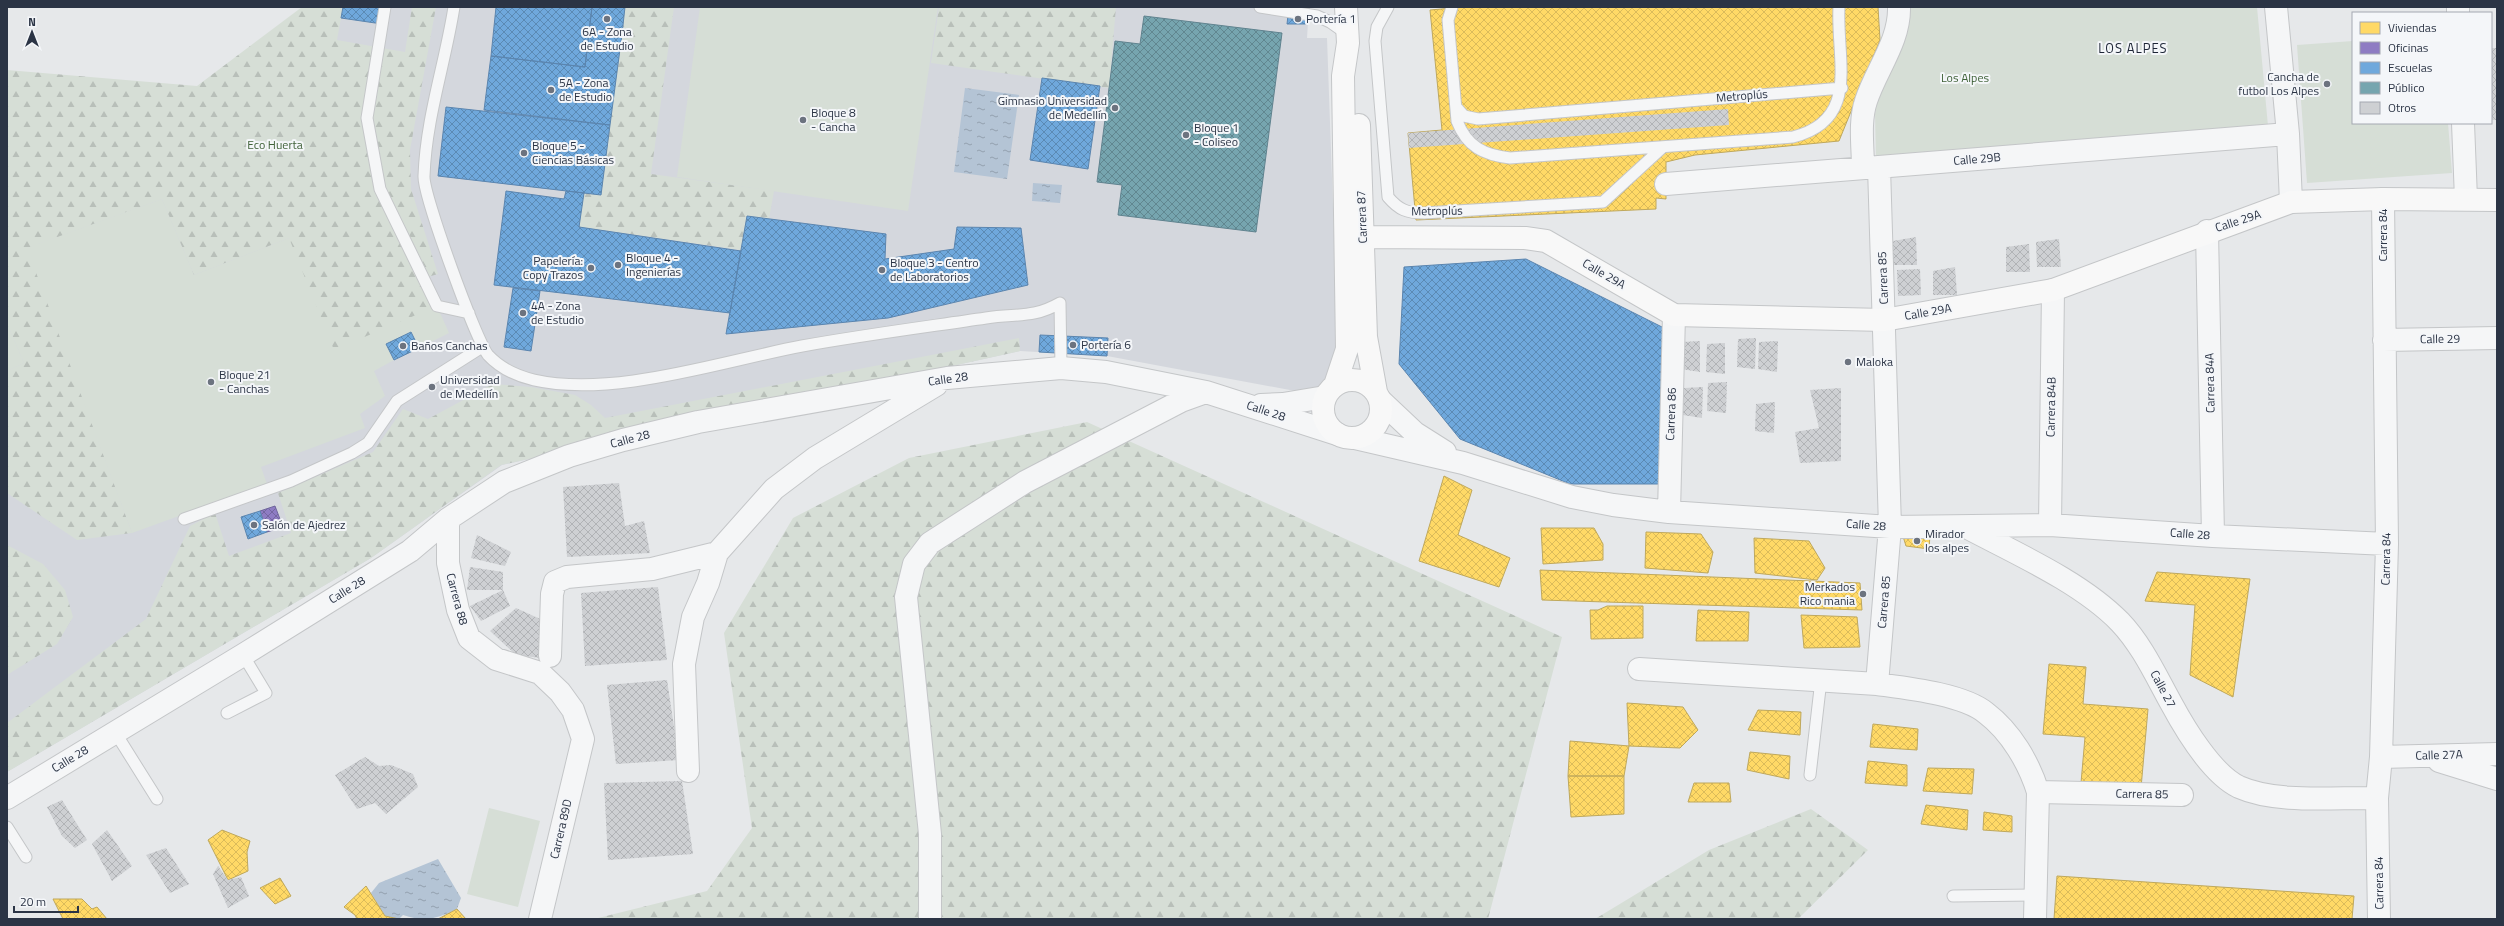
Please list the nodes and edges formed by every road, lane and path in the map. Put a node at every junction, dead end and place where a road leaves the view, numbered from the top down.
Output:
1 (385, 7) edge
2 (454, 7) edge
3 (1260, 7) edge
4 (1346, 7) edge
5 (1388, 7) edge
6 (1452, 7) edge
7 (1839, 7) edge
8 (1899, 7) edge
9 (2276, 7) edge
10 (1348, 39) junction
11 (1842, 88) junction
12 (1456, 107) junction
13 (2463, 124) edge
14 (2288, 134) junction
15 (1663, 147) junction
16 (1871, 168) junction
17 (1666, 184) dead end
18 (2383, 199) junction
19 (2466, 199) junction
20 (2497, 200) edge
21 (2291, 202) junction
22 (2207, 231) junction
23 (1362, 238) junction
24 (2053, 290) junction
25 (469, 313) junction
26 (1674, 315) junction
27 (1884, 320) junction
28 (2497, 338) edge
29 (2384, 340) junction
30 (482, 347) junction
31 (1061, 368) junction
32 (947, 378) junction
33 (1330, 391) junction
34 (1206, 392) junction
35 (1378, 396) junction
36 (1246, 405) junction
37 (1346, 436) junction
38 (1463, 463) junction
39 (1669, 512) junction
40 (184, 519) dead end
41 (448, 519) junction
42 (2050, 524) junction
43 (1963, 526) junction
44 (1890, 527) junction
45 (2213, 536) junction
46 (2386, 544) junction
47 (717, 553) junction
48 (243, 655) junction
49 (550, 656) dead end
50 (1639, 669) dead end
51 (1821, 680) junction
52 (1877, 684) junction
53 (227, 713) dead end
54 (115, 732) junction
55 (583, 740) joint
56 (2497, 754) edge
57 (2422, 756) junction
58 (2381, 757) junction
59 (688, 771) dead end
60 (1810, 775) dead end
61 (2497, 779) edge
62 (2038, 792) junction
63 (2182, 795) dead end
64 (7, 798) edge
65 (2377, 798) junction
66 (156, 799) dead end
67 (7, 827) edge
68 (26, 857) dead end
69 (2036, 895) junction
70 (1952, 896) dead end
71 (540, 919) edge
72 (930, 919) edge
73 (2035, 919) edge
74 (2379, 919) edge

1 - 25 lane
2 - 25 lane
3 - 10 lane
4 - 10 street, Carrera 87
5 - 15 lane, Metroplús
6 - 12 lane
7 - 11 lane
8 - 16 street, Carrera 85
9 - 14 street
10 - 23 street, Carrera 87
10 - 33 street, Carrera 87
11 - 12 lane, Metroplús
11 - 15 lane
12 - 15 lane
13 - 19 street
14 - 16 street, Calle 29B
14 - 21 street
16 - 17 street, Calle 29B
16 - 27 street, Carrera 85
18 - 19 street, Calle 29A
18 - 21 street, Calle 29A
18 - 29 street, Carrera 84
19 - 20 street, Calle 29A
21 - 22 street, Calle 29A
22 - 24 street, Calle 29A
22 - 45 street, Carrera 84A
23 - 26 street, Calle 29A
23 - 35 street, Carrera 87
24 - 27 street, Calle 29A
24 - 42 street, Carrera 84B
25 - 30 lane
26 - 27 street, Calle 29A
26 - 39 street, Carrera 86
27 - 44 street, Carrera 85
28 - 29 street, Calle 29
29 - 46 street, Carrera 84
30 - 31 lane
30 - 40 lane
31 - 32 street, Calle 28
31 - 34 street, Calle 28
32 - 41 street, Calle 28
32 - 47 street
33 - 35 street
33 - 36 street
33 - 37 street
34 - 36 street, Calle 28
34 - 72 street
35 - 37 street
35 - 38 street
36 - 37 street, Calle 28
37 - 38 street, Calle 28
38 - 39 street, Calle 28
39 - 44 street, Calle 28
41 - 48 street, Calle 28
41 - 55 street, Carrera 88
42 - 43 street, Calle 28
42 - 45 street, Calle 28
43 - 44 street, Calle 28
43 - 65 street, Calle 27
44 - 52 street, Carrera 85
45 - 46 street, Calle 28
46 - 58 street, Carrera 84
47 - 49 street
47 - 59 street
48 - 53 lane
48 - 54 street, Calle 28
50 - 51 street
51 - 52 street
51 - 60 lane
52 - 62 street
54 - 64 street, Calle 28
54 - 66 lane
55 - 71 street, Carrera 89D
56 - 57 street, Calle 27A
57 - 58 street, Calle 27A
57 - 61 street
58 - 65 street, Carrera 84
62 - 63 street, Carrera 85
62 - 69 street
65 - 74 street, Carrera 84
67 - 68 lane
69 - 70 lane
69 - 73 street

